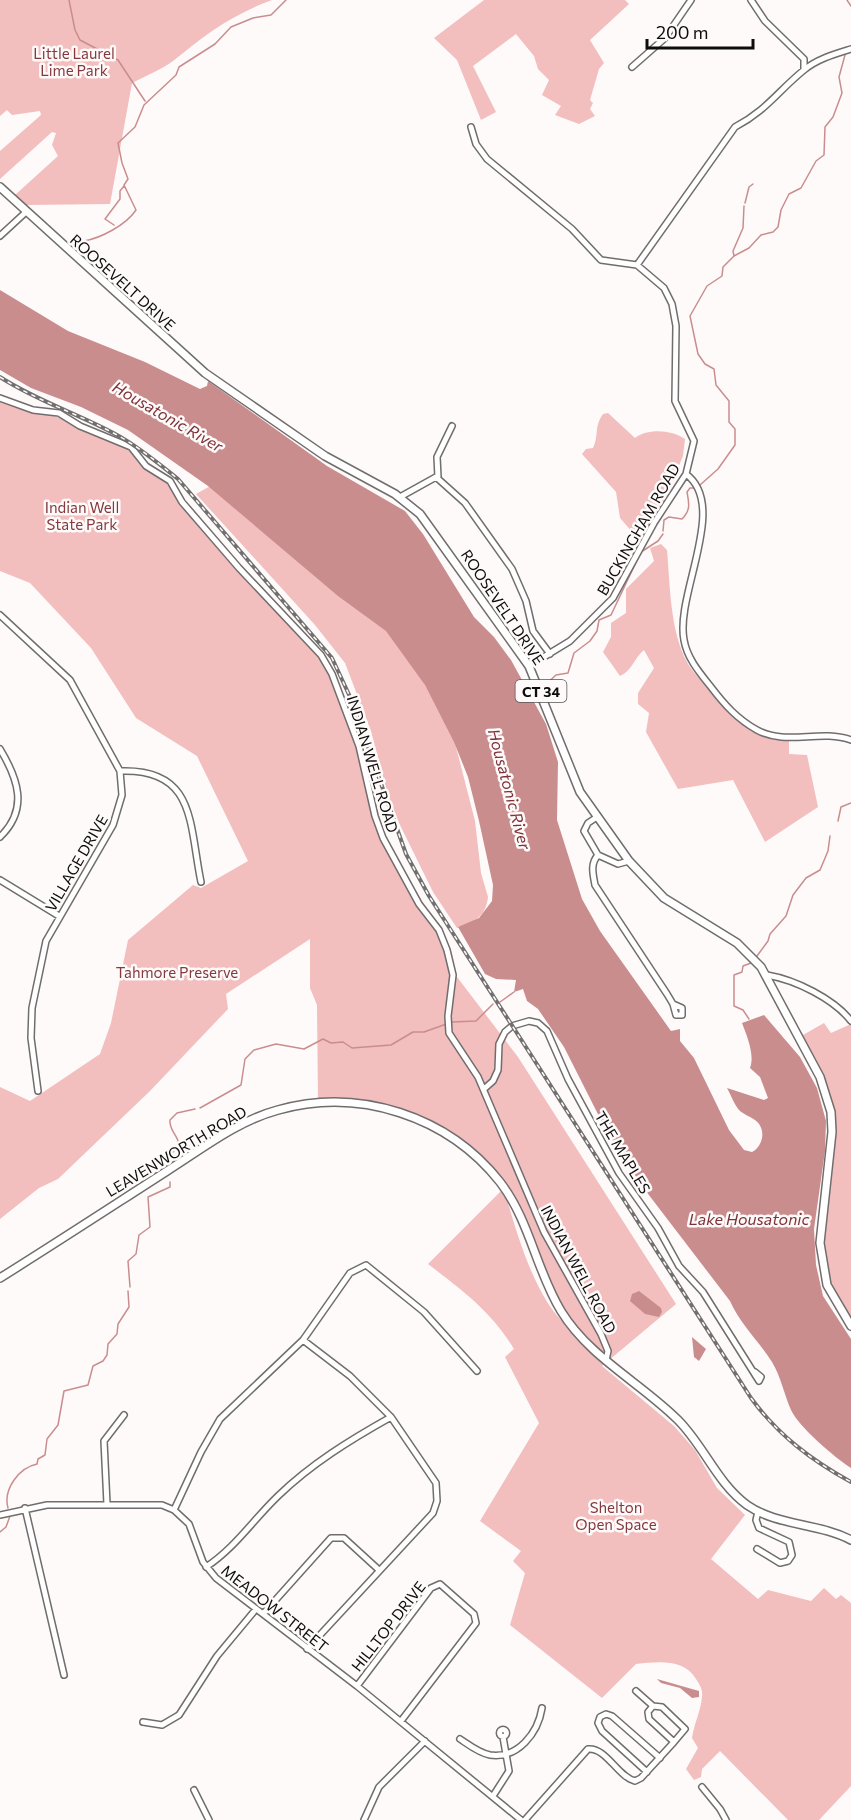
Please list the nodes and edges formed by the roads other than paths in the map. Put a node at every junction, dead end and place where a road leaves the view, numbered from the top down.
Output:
1 (691, 0) edge
2 (751, 0) edge
3 (851, 49) edge
4 (823, 58) junction
5 (804, 59) junction
6 (632, 67) dead end
7 (804, 69) junction
8 (471, 127) dead end
9 (0, 187) edge
10 (26, 212) junction
11 (0, 236) edge
12 (637, 265) junction
13 (0, 398) edge
14 (452, 426) dead end
15 (686, 474) junction
16 (438, 477) junction
17 (400, 497) junction
18 (0, 615) edge
19 (550, 654) junction
20 (529, 666) junction
21 (851, 740) edge
22 (0, 749) edge
23 (120, 771) junction
24 (597, 817) junction
25 (0, 837) edge
26 (598, 855) junction
27 (629, 861) junction
28 (0, 880) edge
29 (201, 882) dead end
30 (59, 916) junction
31 (767, 975) junction
32 (674, 1004) dead end
33 (851, 1022) edge
34 (484, 1089) junction
35 (38, 1091) dead end
36 (0, 1278) edge
37 (851, 1326) edge
38 (303, 1340) junction
39 (606, 1360) junction
40 (477, 1371) dead end
41 (755, 1372) dead end
42 (124, 1415) dead end
43 (391, 1417) junction
44 (107, 1504) junction
45 (25, 1508) junction
46 (174, 1510) junction
47 (758, 1512) junction
48 (0, 1515) edge
49 (851, 1539) edge
50 (758, 1549) dead end
51 (206, 1567) junction
52 (379, 1570) junction
53 (256, 1609) junction
54 (262, 1614) junction
55 (307, 1649) junction
56 (64, 1675) dead end
57 (357, 1686) junction
58 (636, 1691) dead end
59 (653, 1706) junction
60 (542, 1708) dead end
61 (401, 1721) junction
62 (143, 1722) dead end
63 (503, 1737) dead end
64 (460, 1739) dead end
65 (425, 1741) junction
66 (674, 1742) junction
67 (507, 1752) junction
68 (660, 1758) junction
69 (647, 1772) junction
70 (702, 1787) dead end
71 (194, 1790) dead end
72 (492, 1796) junction
73 (209, 1820) edge
74 (364, 1820) edge
75 (523, 1820) edge
76 (726, 1820) edge

1 - 6 street
2 - 5 street
3 - 4 street
4 - 5 street
4 - 7 street
5 - 7 street
7 - 12 street
8 - 12 street
9 - 10 main road, ROOSEVELT DRIVE / CT 34
10 - 11 street
10 - 17 main road, ROOSEVELT DRIVE / CT 34
12 - 15 street, BUCKINGHAM ROAD
13 - 34 street, INDIAN WELL ROAD
14 - 16 street
15 - 19 street, BUCKINGHAM ROAD
15 - 21 street
16 - 17 street
16 - 19 street
17 - 20 main road, ROOSEVELT DRIVE / CT 34
18 - 23 street, VILLAGE DRIVE
19 - 20 street, BUCKINGHAM ROAD
20 - 24 main road, ROOSEVELT DRIVE / CT 34
22 - 25 street
23 - 29 street
23 - 30 street, VILLAGE DRIVE
24 - 26 street
24 - 27 main road, ROOSEVELT DRIVE / CT 34
26 - 27 street
26 - 32 street
27 - 31 main road, ROOSEVELT DRIVE / CT 34
28 - 30 street
30 - 35 street, VILLAGE DRIVE
31 - 33 street
31 - 37 main road, ROOSEVELT DRIVE / CT 34
34 - 39 street, INDIAN WELL ROAD
34 - 41 street, THE MAPLES
36 - 39 main road, LEAVENWORTH ROAD
38 - 40 street
38 - 43 street
38 - 46 street
39 - 47 main road, LEAVENWORTH ROAD
42 - 44 street
43 - 51 street
43 - 52 street
44 - 45 street
44 - 46 street
45 - 48 street
45 - 56 street
46 - 51 street, MEADOW STREET
47 - 49 main road
47 - 50 street
51 - 53 street, MEADOW STREET
52 - 54 street
52 - 55 street
53 - 54 street, MEADOW STREET
53 - 62 street
54 - 55 street, MEADOW STREET
55 - 57 street, MEADOW STREET
57 - 61 street, MEADOW STREET
57 - 61 street, HILLTOP DRIVE
58 - 59 street
59 - 66 street
59 - 66 street
60 - 67 street
61 - 65 street, MEADOW STREET
63 - 67 street
64 - 67 street
65 - 72 street, MEADOW STREET
65 - 74 street
66 - 68 street
67 - 72 street
68 - 69 street
68 - 69 street
69 - 75 street
70 - 76 street
71 - 73 street
72 - 75 street, MEADOW STREET

